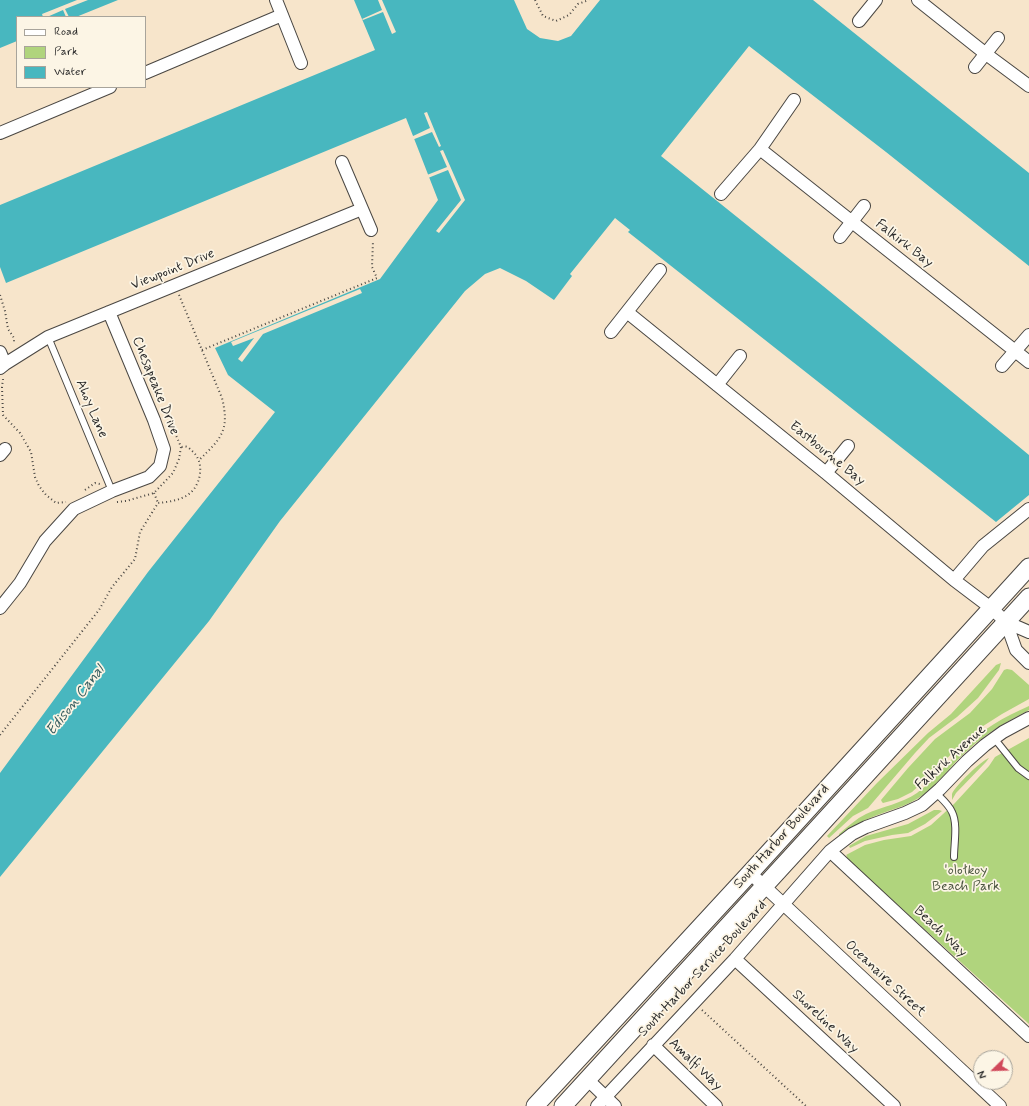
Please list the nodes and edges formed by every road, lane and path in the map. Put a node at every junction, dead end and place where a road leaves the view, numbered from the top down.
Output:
1 (276, 0) edge
2 (535, 0) edge
3 (589, 0) edge
4 (876, 0) edge
5 (918, 0) edge
6 (282, 15) junction
7 (859, 21) dead end
8 (998, 38) dead end
9 (986, 54) junction
10 (301, 63) dead end
11 (975, 67) dead end
12 (146, 73) edge
13 (1029, 86) edge
14 (108, 88) edge
15 (794, 100) dead end
16 (0, 133) edge
17 (760, 149) junction
18 (342, 162) dead end
19 (721, 194) dead end
20 (864, 206) dead end
21 (362, 208) junction
22 (851, 222) junction
23 (371, 230) joint
24 (840, 237) dead end
25 (660, 270) dead end
26 (175, 285) junction
27 (0, 295) edge
28 (109, 312) junction
29 (627, 312) junction
30 (611, 332) dead end
31 (1028, 335) edge
32 (48, 337) junction
33 (202, 350) junction
34 (1014, 350) junction
35 (0, 352) edge
36 (740, 356) dead end
37 (1029, 362) edge
38 (3, 366) edge
39 (1002, 366) dead end
40 (717, 385) junction
41 (0, 414) edge
42 (3, 415) junction
43 (154, 420) junction
44 (848, 446) dead end
45 (181, 447) junction
46 (198, 460) junction
47 (826, 472) junction
48 (84, 491) dead end
49 (108, 492) junction
50 (154, 493) junction
51 (66, 502) dead end
52 (158, 503) junction
53 (1029, 509) edge
54 (1029, 567) edge
55 (954, 580) junction
56 (1029, 597) edge
57 (0, 608) edge
58 (991, 608) junction
59 (1006, 622) junction
60 (1029, 632) edge
61 (1029, 663) edge
62 (1029, 718) edge
63 (0, 735) edge
64 (994, 738) junction
65 (1029, 776) edge
66 (936, 793) junction
67 (830, 851) junction
68 (954, 857) dead end
69 (750, 873) junction
70 (764, 887) junction
71 (783, 905) junction
72 (735, 959) junction
73 (694, 1002) junction
74 (1029, 1036) edge
75 (653, 1046) junction
76 (588, 1080) junction
77 (605, 1097) junction
78 (535, 1106) edge
79 (563, 1106) edge
80 (597, 1106) edge
81 (615, 1106) edge
82 (716, 1106) edge
83 (806, 1106) edge
84 (894, 1106) edge
85 (1000, 1106) edge

1 - 6 street
2 - 3 path
4 - 7 street
5 - 9 street
6 - 10 street
6 - 12 street
8 - 9 street
9 - 11 street
9 - 13 street
14 - 16 street
15 - 17 street
17 - 19 street
17 - 22 street, Falkirk Bay
18 - 21 street
20 - 22 street
21 - 23 street
21 - 26 street, Viewpoint Drive
22 - 24 street
22 - 34 street, Falkirk Bay
23 - 33 path
25 - 29 street
26 - 28 street, Viewpoint Drive
26 - 33 path
27 - 38 path
28 - 32 street, Viewpoint Drive
28 - 43 street, Chesapeake Drive
29 - 30 street
29 - 40 street, Eastbourne Bay
31 - 34 street
32 - 38 street, Viewpoint Drive
32 - 49 lane, Ahoy Lane
33 - 46 path
34 - 37 street, Falkirk Bay
34 - 39 street
35 - 38 street
36 - 40 street
38 - 42 path
40 - 47 street, Eastbourne Bay
41 - 42 path
42 - 51 path
43 - 45 path
43 - 49 street, Chesapeake Drive
44 - 47 street
45 - 46 path
45 - 50 path
46 - 52 path
47 - 55 street, Eastbourne Bay
48 - 49 path
49 - 50 path
49 - 57 street, Chesapeake Drive
50 - 52 path
52 - 63 path
53 - 55 street
54 - 58 main road, South Harbor Boulevard
55 - 58 street, Eastbourne Bay
56 - 59 main road, South Harbor Boulevard
58 - 59 street, Eastbourne Bay
58 - 69 main road, South Harbor Boulevard
59 - 60 street, Eastbourne Bay
59 - 61 street, Eastbourne Bay
59 - 70 main road, South Harbor Boulevard
62 - 64 street, Falkirk Avenue
64 - 65 lane
64 - 66 street, Falkirk Avenue
66 - 67 street, Falkirk Avenue
66 - 68 lane
67 - 71 street, South Harbor Service Boulevard
67 - 74 street, Beach Way
69 - 70 street, Oceanaire Street
69 - 78 main road, South Harbor Boulevard
70 - 71 street, Oceanaire Street
70 - 76 main road, South Harbor Boulevard
71 - 72 street, South Harbor Service Boulevard
71 - 85 street, Oceanaire Street
72 - 73 street, South Harbor Service Boulevard
72 - 84 street, Shoreline Way
73 - 75 street, South Harbor Service Boulevard
73 - 83 path
75 - 77 street, South Harbor Service Boulevard
75 - 82 street, Amalfi Way
76 - 77 street
76 - 79 main road, South Harbor Boulevard
77 - 80 street, South Harbor Service Boulevard
77 - 81 street

